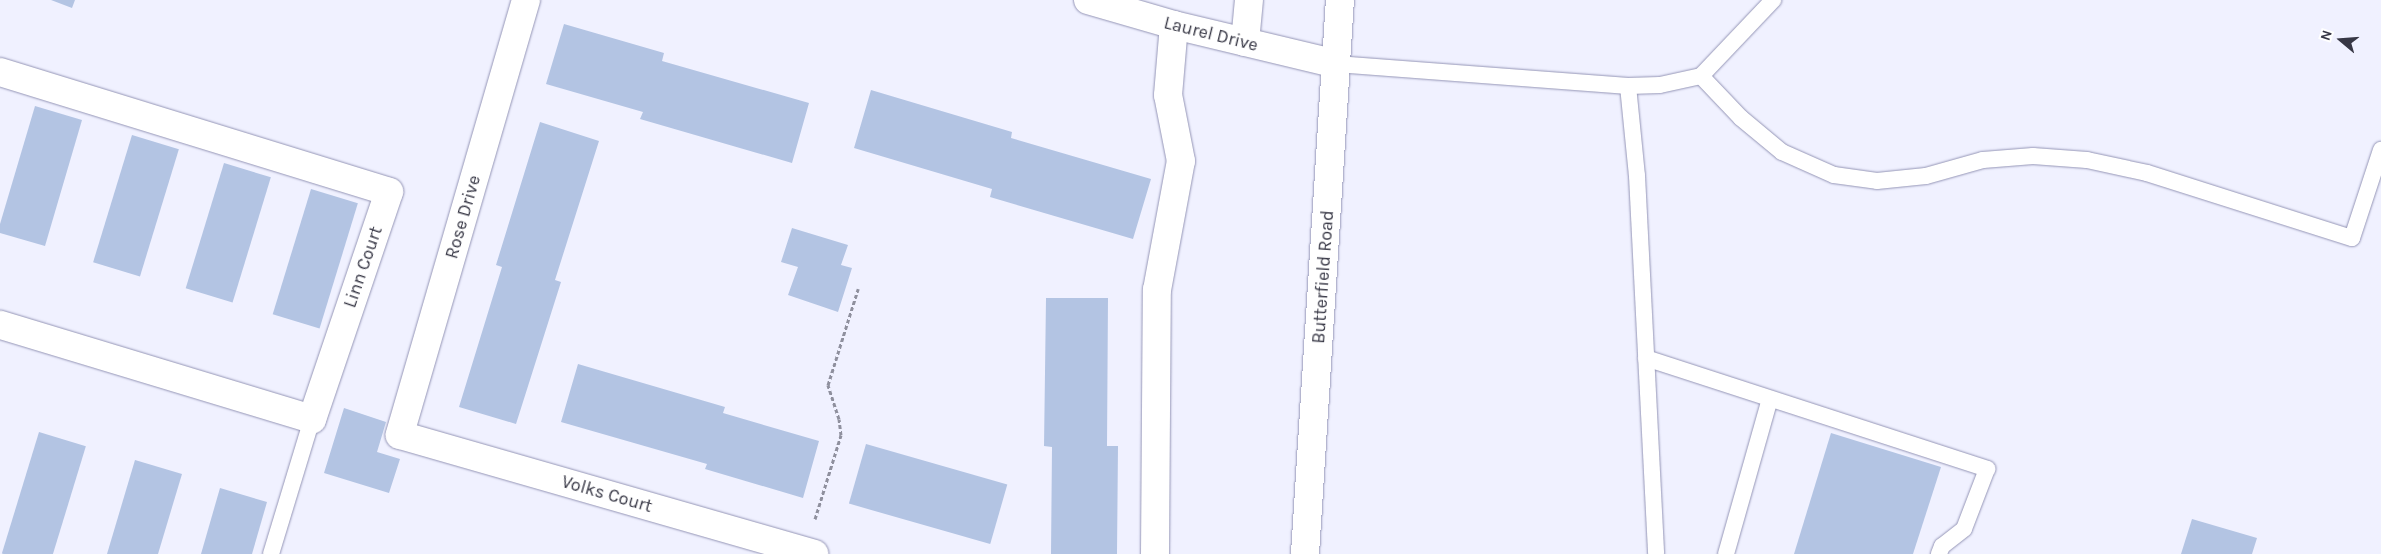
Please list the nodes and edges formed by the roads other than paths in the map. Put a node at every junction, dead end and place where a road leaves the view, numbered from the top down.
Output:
1 (526, 0) edge
2 (1088, 0) edge
3 (1249, 0) edge
4 (1340, 0) edge
5 (1773, 0) edge
6 (1174, 25) junction
7 (1246, 42) junction
8 (1336, 64) junction
9 (0, 72) edge
10 (1701, 76) junction
11 (1628, 86) junction
12 (2381, 150) edge
13 (0, 325) edge
14 (1646, 358) junction
15 (1770, 398) junction
16 (312, 419) junction
17 (400, 435) joint
18 (271, 554) edge
19 (814, 554) edge
20 (1155, 554) edge
21 (1305, 554) edge
22 (1656, 554) edge
23 (1726, 554) edge
24 (1939, 554) edge

1 - 17 street, Rose Drive
2 - 6 street, Laurel Drive
3 - 7 street
4 - 8 street, Butterfield Road
5 - 10 lane
6 - 7 street, Laurel Drive
6 - 20 street
7 - 8 street, Laurel Drive
8 - 11 lane
8 - 21 street, Butterfield Road
9 - 16 street, Linn Court
10 - 11 lane
10 - 12 lane
11 - 14 lane
13 - 16 street
14 - 15 lane
14 - 22 lane
15 - 23 lane
15 - 24 lane
16 - 18 lane
17 - 19 street, Volks Court

